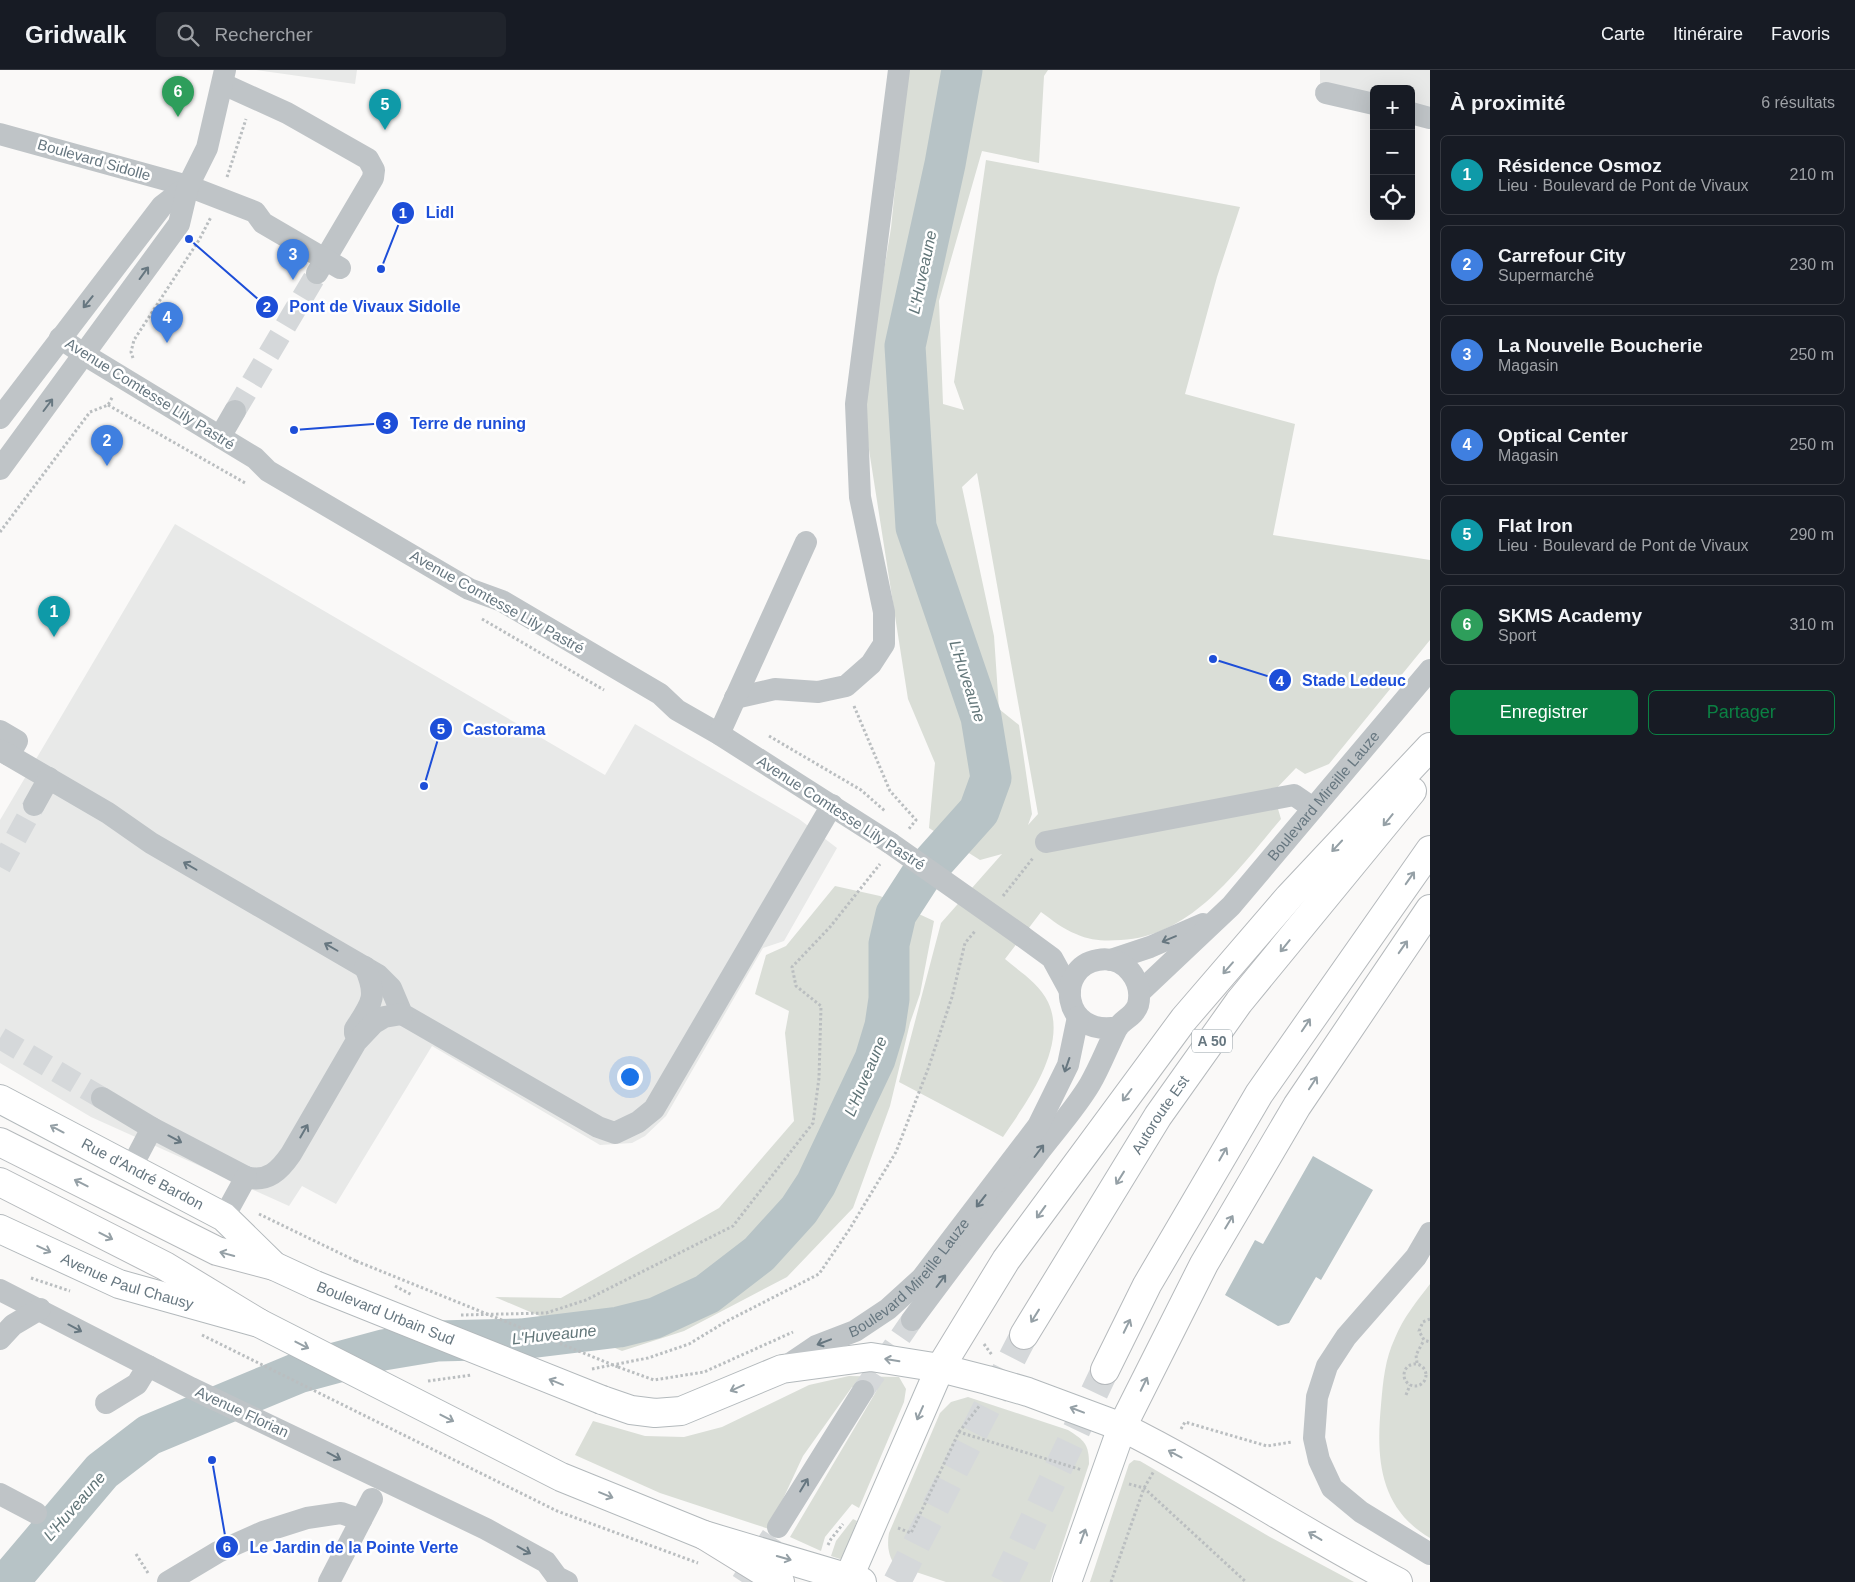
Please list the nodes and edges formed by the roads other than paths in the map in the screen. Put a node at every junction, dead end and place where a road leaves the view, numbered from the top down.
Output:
1 (899, 70) edge
2 (224, 77) edge
3 (1326, 93) dead end
4 (1370, 103) edge
5 (1415, 114) edge
6 (1430, 118) edge
7 (0, 134) edge
8 (188, 186) junction
9 (60, 338) junction
10 (85, 356) junction
11 (235, 411) tunnel mouth
12 (0, 418) edge
13 (0, 428) edge
14 (220, 437) junction
15 (19, 444) junction
16 (0, 469) edge
17 (806, 542) dead end
18 (1430, 670) edge
19 (735, 698) junction
20 (0, 731) edge
21 (719, 734) junction
22 (1430, 747) edge
23 (4, 752) edge
24 (1430, 769) edge
25 (40, 773) junction
26 (34, 805) tunnel mouth
27 (832, 805) junction
28 (1313, 808) junction
29 (1046, 842) road end
30 (1430, 850) edge
31 (1430, 909) edge
32 (1214, 920) junction
33 (1052, 958) junction
34 (1110, 960) junction
35 (1087, 964) junction
36 (365, 967) junction
37 (1070, 991) junction
38 (1140, 992) junction
39 (402, 1014) junction
40 (1078, 1018) junction
41 (1118, 1027) junction
42 (356, 1042) junction
43 (102, 1098) tunnel mouth
44 (0, 1099) edge
45 (152, 1128) junction
46 (0, 1142) edge
47 (130, 1168) junction
48 (246, 1177) junction
49 (0, 1182) edge
50 (224, 1217) junction
51 (0, 1229) edge
52 (1430, 1233) edge
53 (274, 1266) junction
54 (0, 1290) edge
55 (40, 1309) junction
56 (912, 1320) tunnel mouth
57 (258, 1322) junction
58 (1024, 1334) tunnel mouth
59 (0, 1339) edge
60 (148, 1366) junction
61 (940, 1368) junction
62 (782, 1369) junction
63 (1106, 1370) tunnel mouth
64 (863, 1391) tunnel mouth
65 (106, 1403) dead end
66 (1122, 1427) junction
67 (0, 1494) edge
68 (372, 1499) dead end
69 (36, 1512) dead end
70 (361, 1520) junction
71 (778, 1527) tunnel mouth
72 (704, 1536) junction
73 (1430, 1554) edge
74 (159, 1578) edge
75 (559, 1580) edge
76 (852, 1580) edge
77 (329, 1582) edge
78 (780, 1582) edge
79 (1067, 1582) edge
80 (1398, 1582) edge

1 - 19 street
2 - 8 street
2 - 8 street, Boulevard Sidolle
3 - 4 street
5 - 6 street
7 - 8 street, Boulevard Sidolle
8 -> 9 street
10 -> 8 street
9 - 10 street, Avenue Comtesse Lily Pastré
9 - 12 street
10 - 14 street, Avenue Comtesse Lily Pastré
15 -> 10 street
11 - 14 street
13 - 15 street
14 - 21 street, Avenue Comtesse Lily Pastré
15 - 16 street
17 - 19 street
18 - 28 street, Boulevard Mireille Lauze
19 - 21 street
20 - 23 street
21 - 27 street, Avenue Comtesse Lily Pastré
22 -> 61 main road
23 - 25 street
24 -> 58 main road, Autoroute Est / A 50
25 - 26 street
36 -> 25 street
27 - 33 street, Avenue Comtesse Lily Pastré, bridge
27 - 39 street
28 - 29 street
28 - 32 street, Boulevard Mireille Lauze
63 -> 30 main road
66 -> 31 main road
32 -> 34 street, Boulevard Mireille Lauze
32 - 38 street, Boulevard Mireille Lauze
33 - 35 street, Avenue Comtesse Lily Pastré
33 - 37 street, Avenue Comtesse Lily Pastré
34 - 35 street
34 - 38 street
35 - 37 street
36 - 39 street
36 - 42 street
37 - 40 street
38 - 41 street
39 - 42 street
40 - 41 street
40 -> 62 street, Boulevard Mireille Lauze
56 -> 41 street, Boulevard Mireille Lauze
48 -> 42 street
43 - 45 street
47 -> 44 main road, Rue d'André Bardon
45 - 47 street
45 -> 48 street
53 -> 46 main road, Boulevard Urbain Sud
47 - 50 main road, Rue d'André Bardon
48 - 50 street
49 -> 57 main road
50 - 53 main road, Rue d'André Bardon
51 -> 57 main road, Avenue Paul Chausy
52 - 73 street
62 -> 53 main road, Boulevard Urbain Sud, bridge
54 - 55 street, Avenue Florian
55 - 59 street
55 -> 60 street, Avenue Florian
57 -> 72 main road
60 - 65 street
60 -> 75 street, Avenue Florian
61 -> 62 main road, Boulevard Mireille Lauze
66 -> 61 main road, Boulevard Mireille Lauze
61 -> 76 main road
71 -> 64 street
79 -> 66 main road
80 -> 66 main road, Boulevard Mireille Lauze
67 - 69 street
68 - 70 street
70 - 74 street
70 - 77 street
72 -> 76 main road
72 - 78 main road

